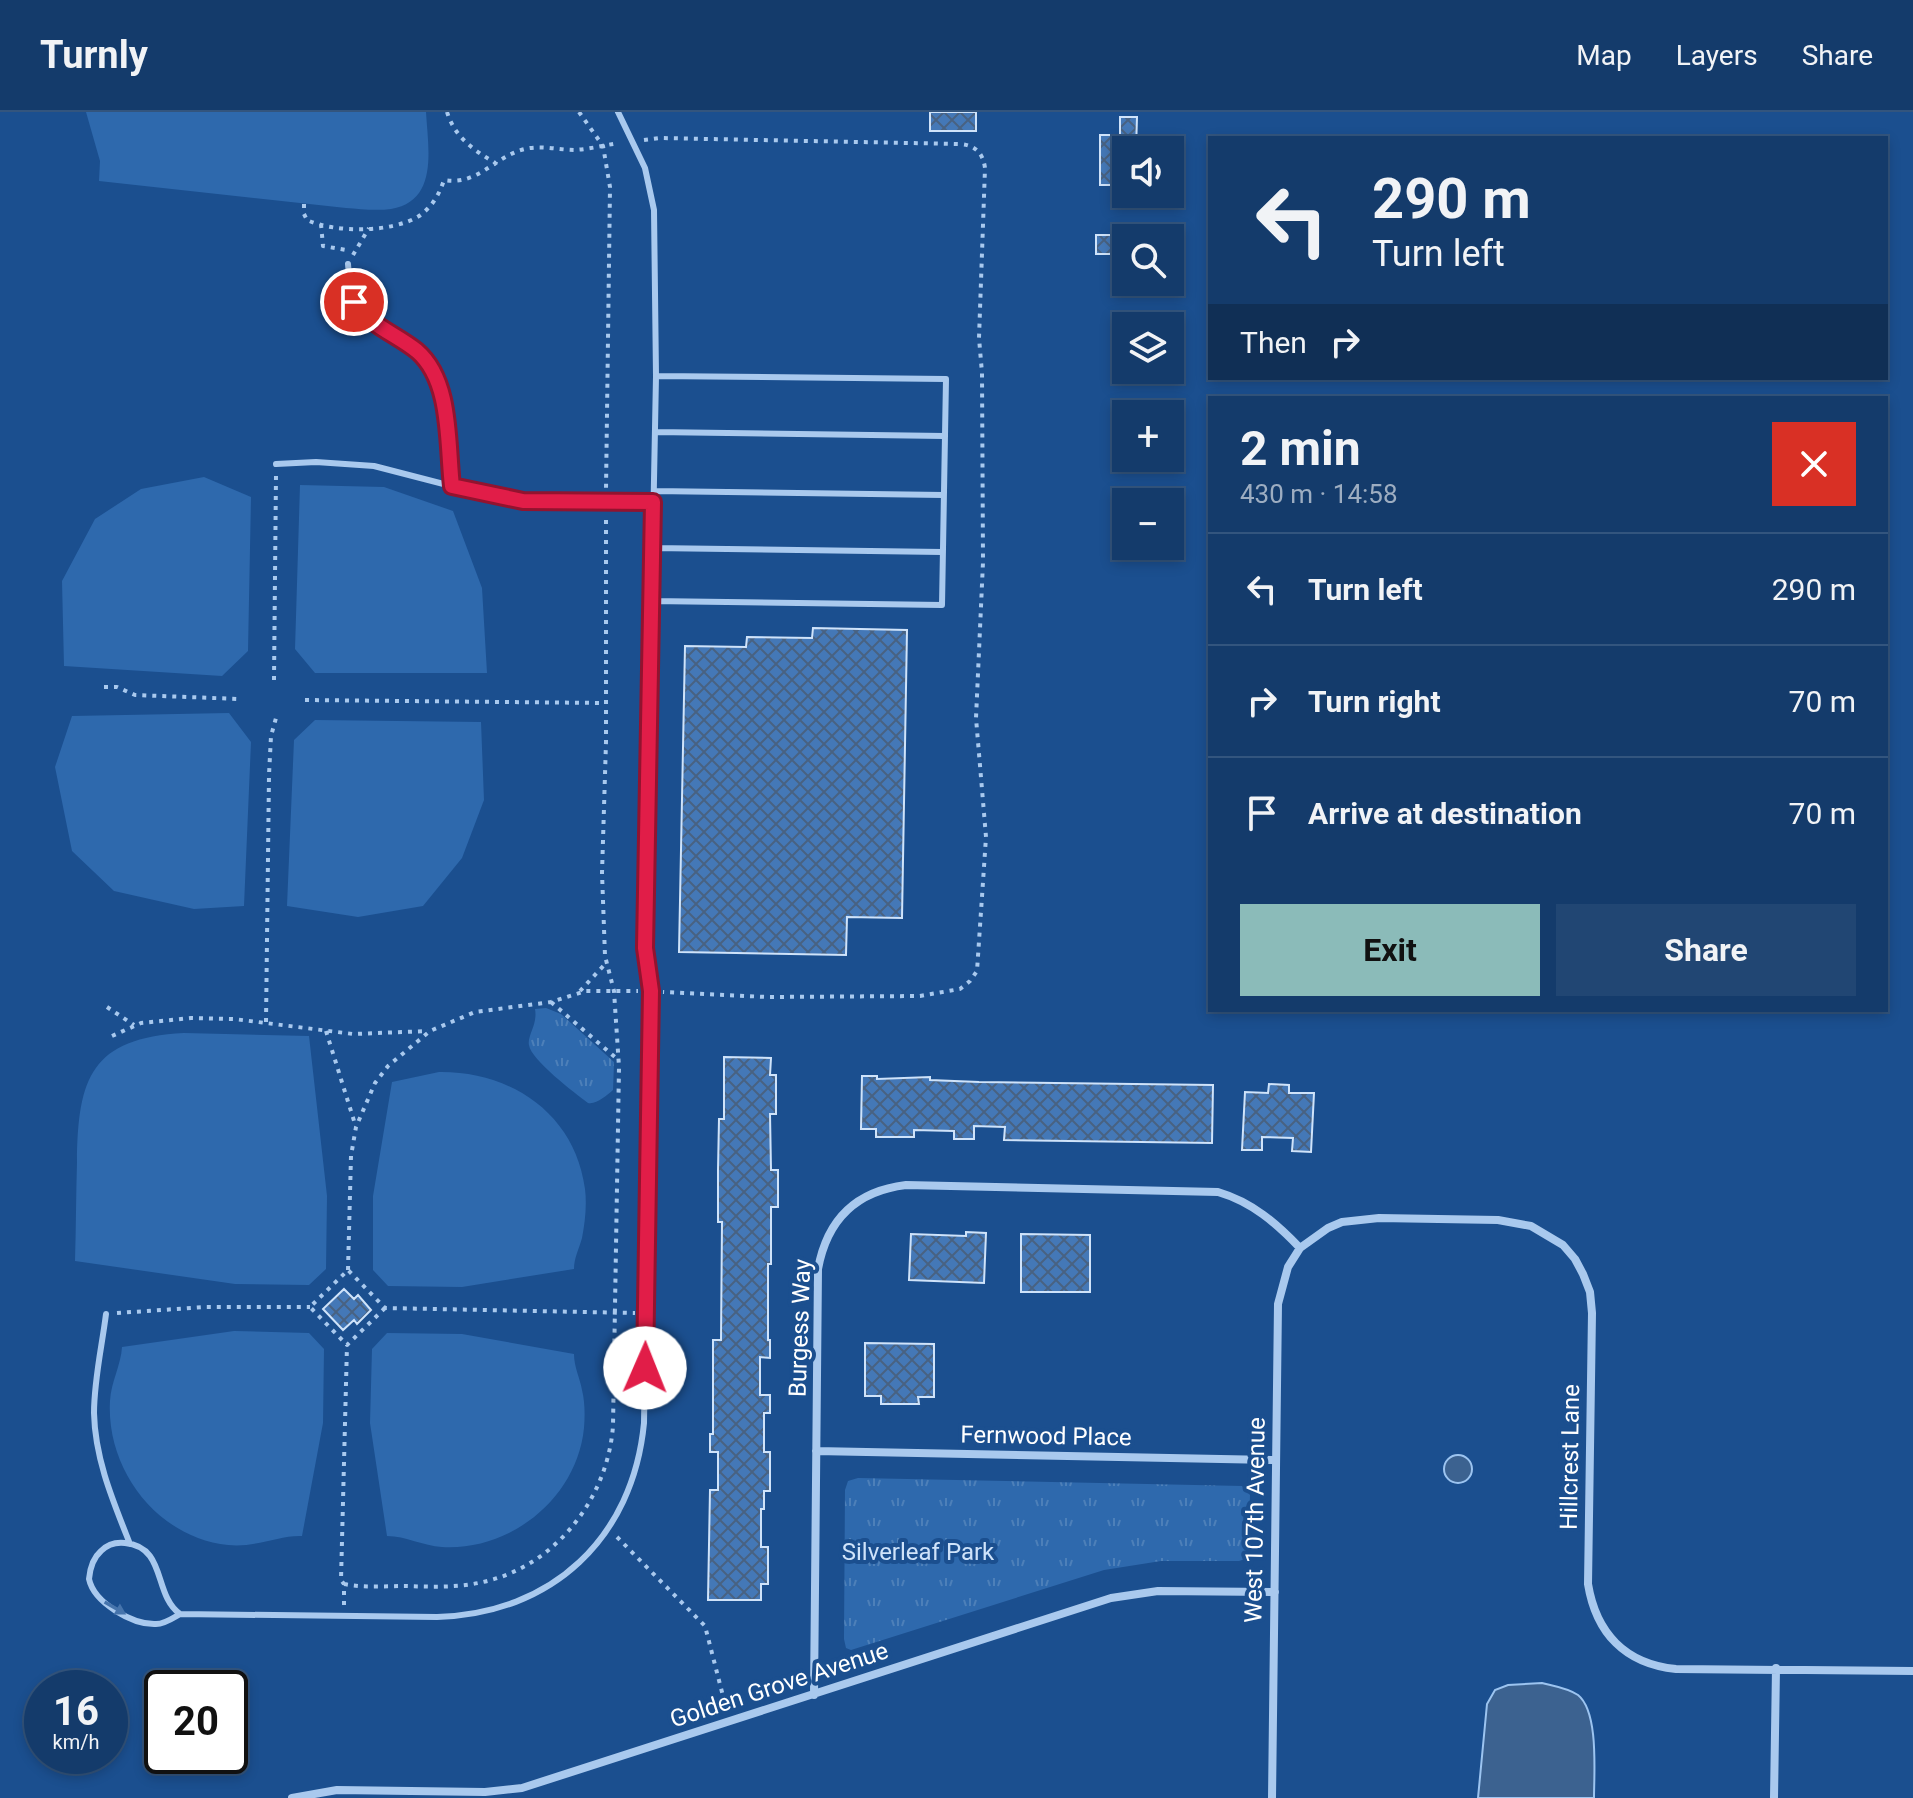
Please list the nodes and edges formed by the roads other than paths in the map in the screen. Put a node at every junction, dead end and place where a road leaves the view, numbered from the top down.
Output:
1 (618, 112) edge
2 (348, 264) road end
3 (656, 376) junction
4 (655, 432) junction
5 (944, 436) junction
6 (276, 464) road end
7 (452, 486) junction
8 (654, 491) junction
9 (943, 495) junction
10 (653, 502) junction
11 (653, 548) junction
12 (942, 552) junction
13 (652, 601) junction
14 (1300, 1248) junction
15 (106, 1314) road end
16 (816, 1451) junction
17 (1276, 1460) junction
18 (130, 1544) junction
19 (1275, 1592) junction
20 (180, 1614) junction
21 (1776, 1668) junction
22 (1913, 1671) edge
23 (814, 1695) junction
24 (292, 1798) edge
25 (1272, 1798) edge
26 (1774, 1798) edge

1 - 3 lane
2 - 7 lane
3 - 4 lane
3 - 5 lane
4 - 5 lane
4 - 8 lane
5 - 9 lane
6 - 7 lane
7 - 10 lane
8 - 9 lane
8 - 10 lane
9 - 12 lane
10 - 11 lane
11 - 12 lane
11 - 13 lane
12 - 13 lane
13 - 20 lane
14 - 16 street, Burgess Way
14 - 17 street, West 107th Avenue
14 - 21 street, Hillcrest Lane
15 - 18 lane
16 - 17 street, Fernwood Place
16 - 23 street, Burgess Way
17 - 19 street, West 107th Avenue
18 - 20 lane
18 -> 20 lane
19 - 23 street, Golden Grove Avenue
19 - 25 street, West 107th Avenue
21 - 22 street, Hillcrest Lane
21 - 26 street
23 - 24 street, Golden Grove Avenue

